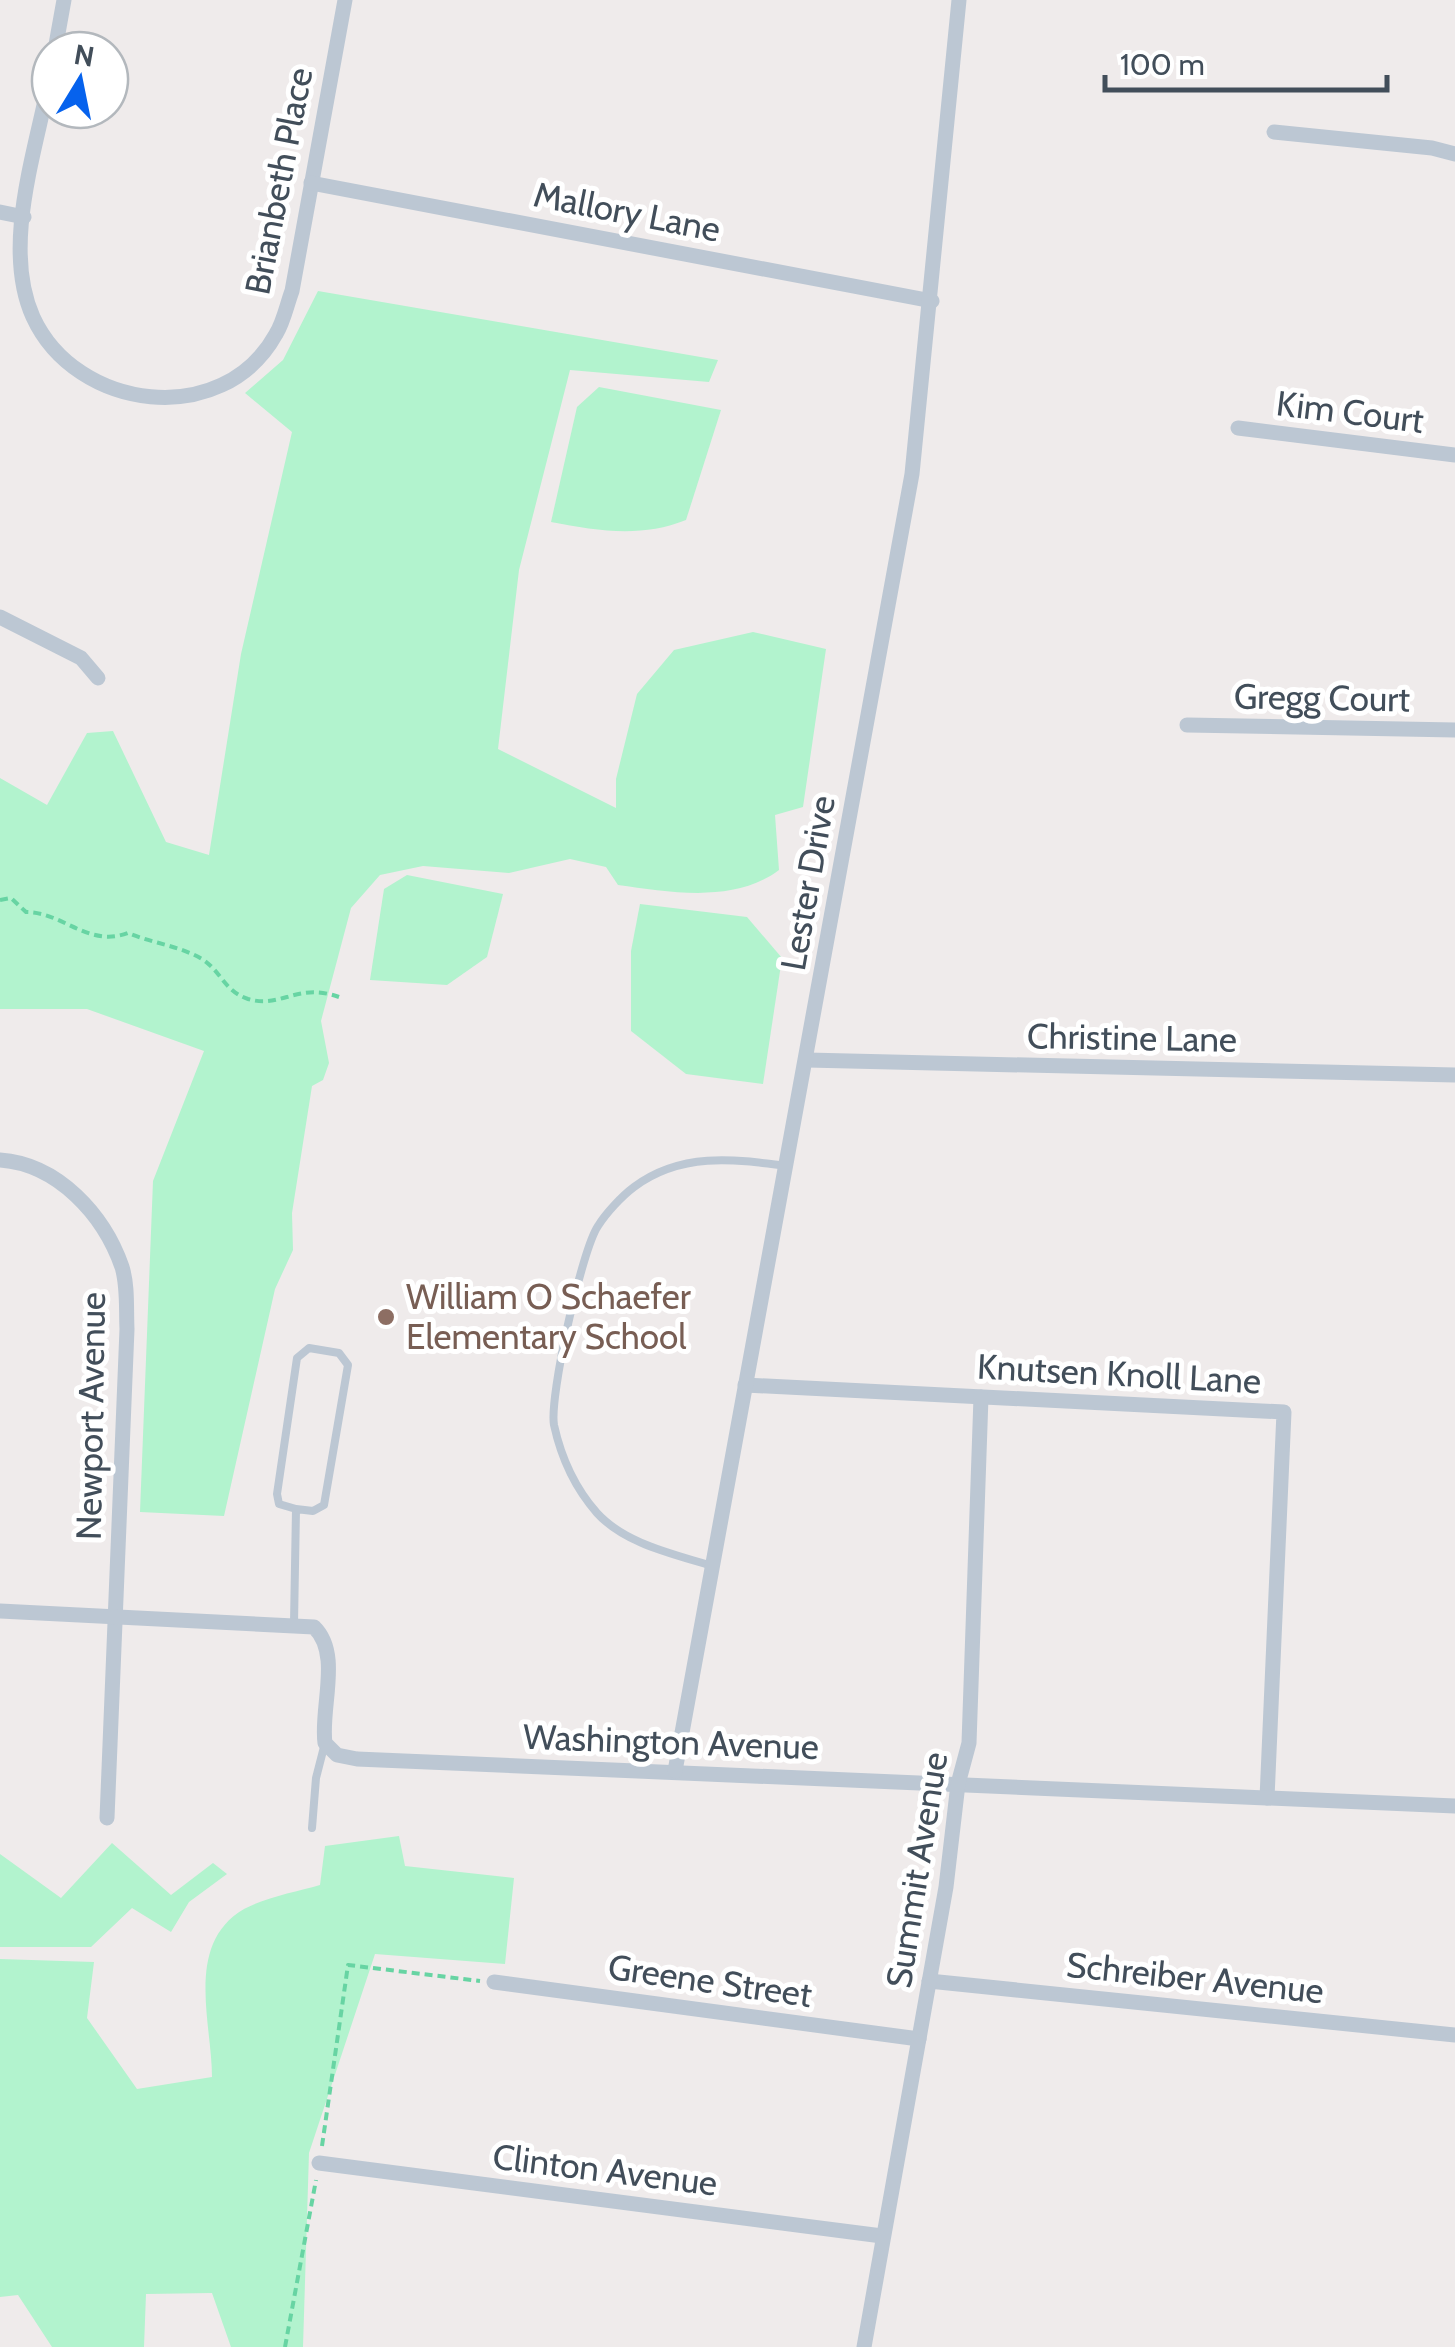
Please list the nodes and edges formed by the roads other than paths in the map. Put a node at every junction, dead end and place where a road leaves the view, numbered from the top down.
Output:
1 (64, 0) edge
2 (345, 0) edge
3 (959, 0) edge
4 (59, 30) edge
5 (40, 130) edge
6 (1274, 132) dead end
7 (1455, 154) edge
8 (311, 183) junction
9 (0, 212) edge
10 (24, 217) junction
11 (932, 300) junction
12 (1238, 428) dead end
13 (1455, 455) edge
14 (0, 617) edge
15 (98, 678) dead end
16 (1187, 725) dead end
17 (1455, 730) edge
18 (807, 1060) junction
19 (1455, 1075) edge
20 (0, 1160) edge
21 (787, 1166) junction
22 (746, 1385) junction
23 (981, 1397) junction
24 (296, 1509) junction
25 (712, 1566) junction
26 (0, 1611) edge
27 (116, 1617) junction
28 (294, 1624) junction
29 (325, 1743) junction
30 (675, 1772) junction
31 (958, 1784) junction
32 (1268, 1798) junction
33 (1455, 1806) edge
34 (108, 1818) dead end
35 (312, 1828) dead end
36 (930, 1981) junction
37 (494, 1982) road end
38 (1455, 2036) edge
39 (919, 2039) junction
40 (319, 2164) road end
41 (882, 2236) junction
42 (864, 2347) edge

1 - 4 street
2 - 8 street, Brianbeth Place
3 - 11 street, Lester Drive
5 - 10 street, Brianbeth Place
6 - 7 street
8 - 10 street, Brianbeth Place
8 - 11 street, Mallory Lane
9 - 10 street
11 - 18 street, Lester Drive
12 - 13 street, Kim Court
14 - 15 street
16 - 17 street, Gregg Court
18 - 19 street, Christine Lane
18 - 21 street, Lester Drive
20 - 27 street, Newport Avenue
21 - 22 street, Lester Drive
21 - 25 lane
22 - 23 street, Knutsen Knoll Lane
22 - 25 street, Lester Drive
23 - 31 street, Summit Avenue
23 - 32 street, Knutsen Knoll Lane
24 - 24 lane
24 - 28 lane
25 - 30 street, Lester Drive
26 - 27 street
27 - 28 street
27 - 34 street, Newport Avenue
28 - 29 street
29 - 30 street, Washington Avenue
29 - 35 lane
30 - 31 street, Washington Avenue
31 - 32 street, Washington Avenue
31 - 36 street, Summit Avenue
32 - 33 street, Washington Avenue
36 - 38 street, Schreiber Avenue
36 - 39 street, Summit Avenue
37 - 39 street, Greene Street
39 - 41 street, Summit Avenue
40 - 41 street, Clinton Avenue
41 - 42 street, Summit Avenue

